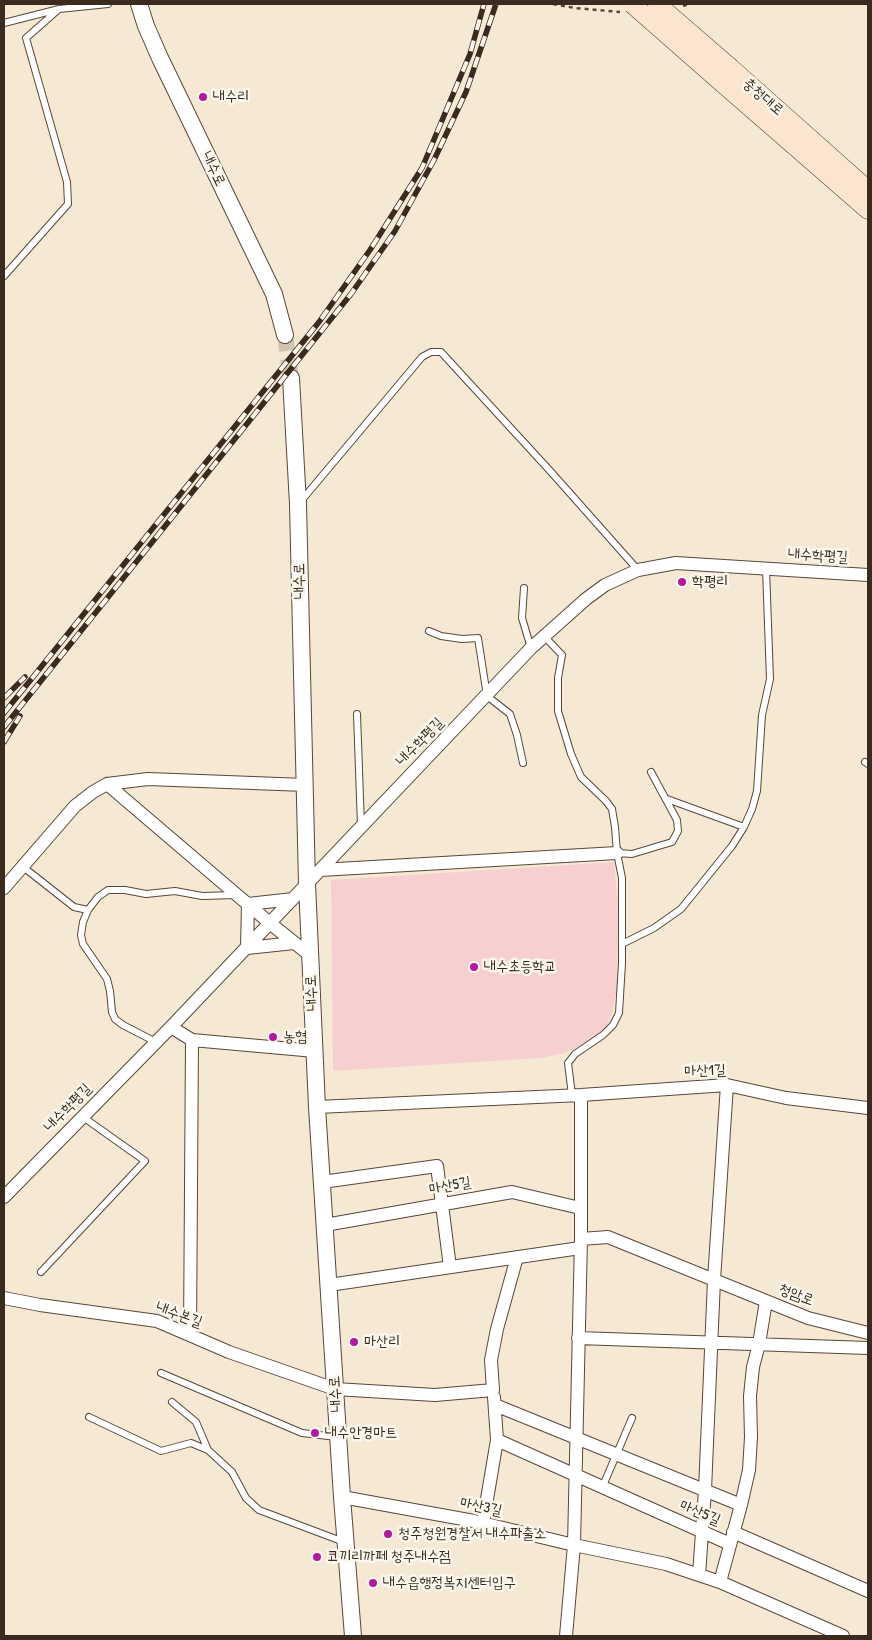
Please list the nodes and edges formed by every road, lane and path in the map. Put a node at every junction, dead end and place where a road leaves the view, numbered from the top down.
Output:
1 (108, 4) edge
2 (139, 4) edge
3 (632, 4) edge
4 (657, 4) edge
5 (59, 9) junction
6 (4, 23) edge
7 (727, 76) junction
8 (868, 190) edge
9 (868, 210) edge
10 (4, 276) edge
11 (285, 335) tunnel mouth
12 (291, 378) tunnel mouth
13 (298, 504) junction
14 (766, 569) junction
15 (638, 570) junction
16 (868, 575) edge
17 (524, 588) dead end
18 (429, 631) dead end
19 (544, 636) junction
20 (531, 648) junction
21 (487, 696) junction
22 (357, 714) dead end
23 (523, 764) dead end
24 (651, 772) dead end
25 (107, 784) junction
26 (305, 786) junction
27 (667, 799) junction
28 (361, 827) junction
29 (744, 827) junction
30 (617, 853) junction
31 (22, 866) junction
32 (320, 870) junction
33 (307, 884) junction
34 (4, 888) edge
35 (237, 895) junction
36 (293, 899) junction
37 (248, 904) junction
38 (88, 910) junction
39 (271, 924) junction
40 (294, 943) junction
41 (622, 944) junction
42 (247, 948) junction
43 (311, 956) junction
44 (171, 1027) junction
45 (192, 1040) junction
46 (156, 1042) junction
47 (315, 1051) junction
48 (727, 1085) junction
49 (576, 1095) junction
50 (317, 1107) junction
51 (868, 1108) edge
52 (83, 1117) junction
53 (322, 1182) junction
54 (4, 1197) edge
55 (442, 1205) junction
56 (580, 1208) junction
57 (325, 1225) junction
58 (580, 1243) junction
59 (517, 1257) junction
60 (450, 1267) junction
61 (41, 1272) dead end
62 (714, 1280) junction
63 (329, 1285) junction
64 (4, 1297) edge
65 (766, 1301) junction
66 (868, 1333) edge
67 (190, 1335) junction
68 (578, 1338) junction
69 (712, 1343) junction
70 (759, 1344) junction
71 (868, 1348) edge
72 (161, 1373) dead end
73 (335, 1389) junction
74 (493, 1390) junction
75 (172, 1402) dead end
76 (495, 1405) junction
77 (90, 1417) dead end
78 (632, 1418) dead end
79 (576, 1436) junction
80 (338, 1437) junction
81 (497, 1440) junction
82 (208, 1450) junction
83 (616, 1453) junction
84 (575, 1476) junction
85 (602, 1488) junction
86 (705, 1490) junction
87 (342, 1497) junction
88 (741, 1505) junction
89 (483, 1523) junction
90 (702, 1532) junction
91 (732, 1538) junction
92 (346, 1542) junction
93 (574, 1545) junction
94 (699, 1575) junction
95 (720, 1582) junction
96 (868, 1591) edge
97 (353, 1636) edge
98 (566, 1636) edge
99 (843, 1636) edge

1 - 5 lane
2 - 11 street, 내수로
3 - 7 main road, bridge
4 - 7 main road, 충청대로, bridge
5 - 6 lane
5 - 10 lane
7 - 8 main road, 충청대로
7 - 9 main road, 충청대로
12 - 13 street, 내수로
13 - 15 lane
13 - 26 street, 내수로
14 - 15 street, 내수학평길
14 - 16 street, 내수학평길
14 - 29 lane
15 - 19 street, 내수학평길
17 - 20 lane
18 - 21 lane
19 - 20 street, 내수학평길
19 - 30 lane
20 - 21 street, 내수학평길
21 - 23 lane
21 - 28 street, 내수학평길
22 - 28 lane
24 - 27 lane
25 - 26 street
25 - 31 street
25 - 35 street
26 - 33 street, 내수로
27 - 29 lane
27 - 30 lane
28 - 32 street, 내수학평길
29 - 41 lane
30 - 32 street
30 - 41 lane
31 - 34 street
31 - 38 lane
32 - 33 street, 내수학평길
33 - 36 street, 내수학평길
33 - 43 street, 내수로
35 - 37 street
35 - 38 lane
36 - 37 street
36 - 39 street, 내수학평길
37 - 39 street
37 - 42 street
38 - 46 lane
39 - 40 street
39 - 42 street, 내수학평길
40 - 42 street
40 - 43 street
41 - 49 lane
42 - 44 street, 내수학평길
43 - 47 street, 내수로
44 - 45 street
44 - 46 street, 내수학평길
45 - 47 street
45 - 67 street
46 - 52 street, 내수학평길
47 - 50 street, 내수로
48 - 49 street, 마산1길
48 - 51 street, 마산1길
48 - 62 street
49 - 50 street, 마산1길
49 - 56 street
50 - 53 street, 내수로
52 - 54 street, 내수학평길
52 - 61 lane
53 - 55 street
53 - 57 street, 내수로
55 - 56 street, 마산5길
55 - 57 street, 마산5길
55 - 60 street
56 - 58 street
57 - 63 street, 내수로
58 - 59 street
58 - 62 street
58 - 68 street
59 - 60 street
59 - 74 street
60 - 63 street
62 - 65 street, 청암로
62 - 69 street
63 - 73 street, 내수로
64 - 67 street, 내수본길
65 - 66 street, 청암로
65 - 70 street
67 - 73 street, 내수본길
68 - 69 street
68 - 79 street
69 - 70 street
69 - 86 street
70 - 71 street
70 - 88 street
72 - 80 lane
73 - 74 street
73 - 80 street, 내수로
74 - 76 street
75 - 82 lane
76 - 79 street, 마산5길
76 - 81 street
77 - 82 lane
78 - 83 lane
79 - 83 street, 마산5길
79 - 84 street
80 - 87 street, 내수로
81 - 84 street, 마산5길
81 - 89 street
82 - 92 lane
83 - 85 lane
83 - 86 street, 마산5길
84 - 85 street, 마산5길
84 - 93 street
85 - 90 street, 마산5길
86 - 88 street, 마산5길
86 - 90 street
87 - 89 street, 마산3길
87 - 92 street, 내수로
88 - 91 street
89 - 93 street, 마산3길
90 - 91 street, 마산5길
90 - 94 street
91 - 95 street
91 - 96 street
92 - 97 street, 내수로
93 - 94 street, 마산3길
93 - 98 street
94 - 95 street, 마산3길
95 - 99 street, 마산3길

